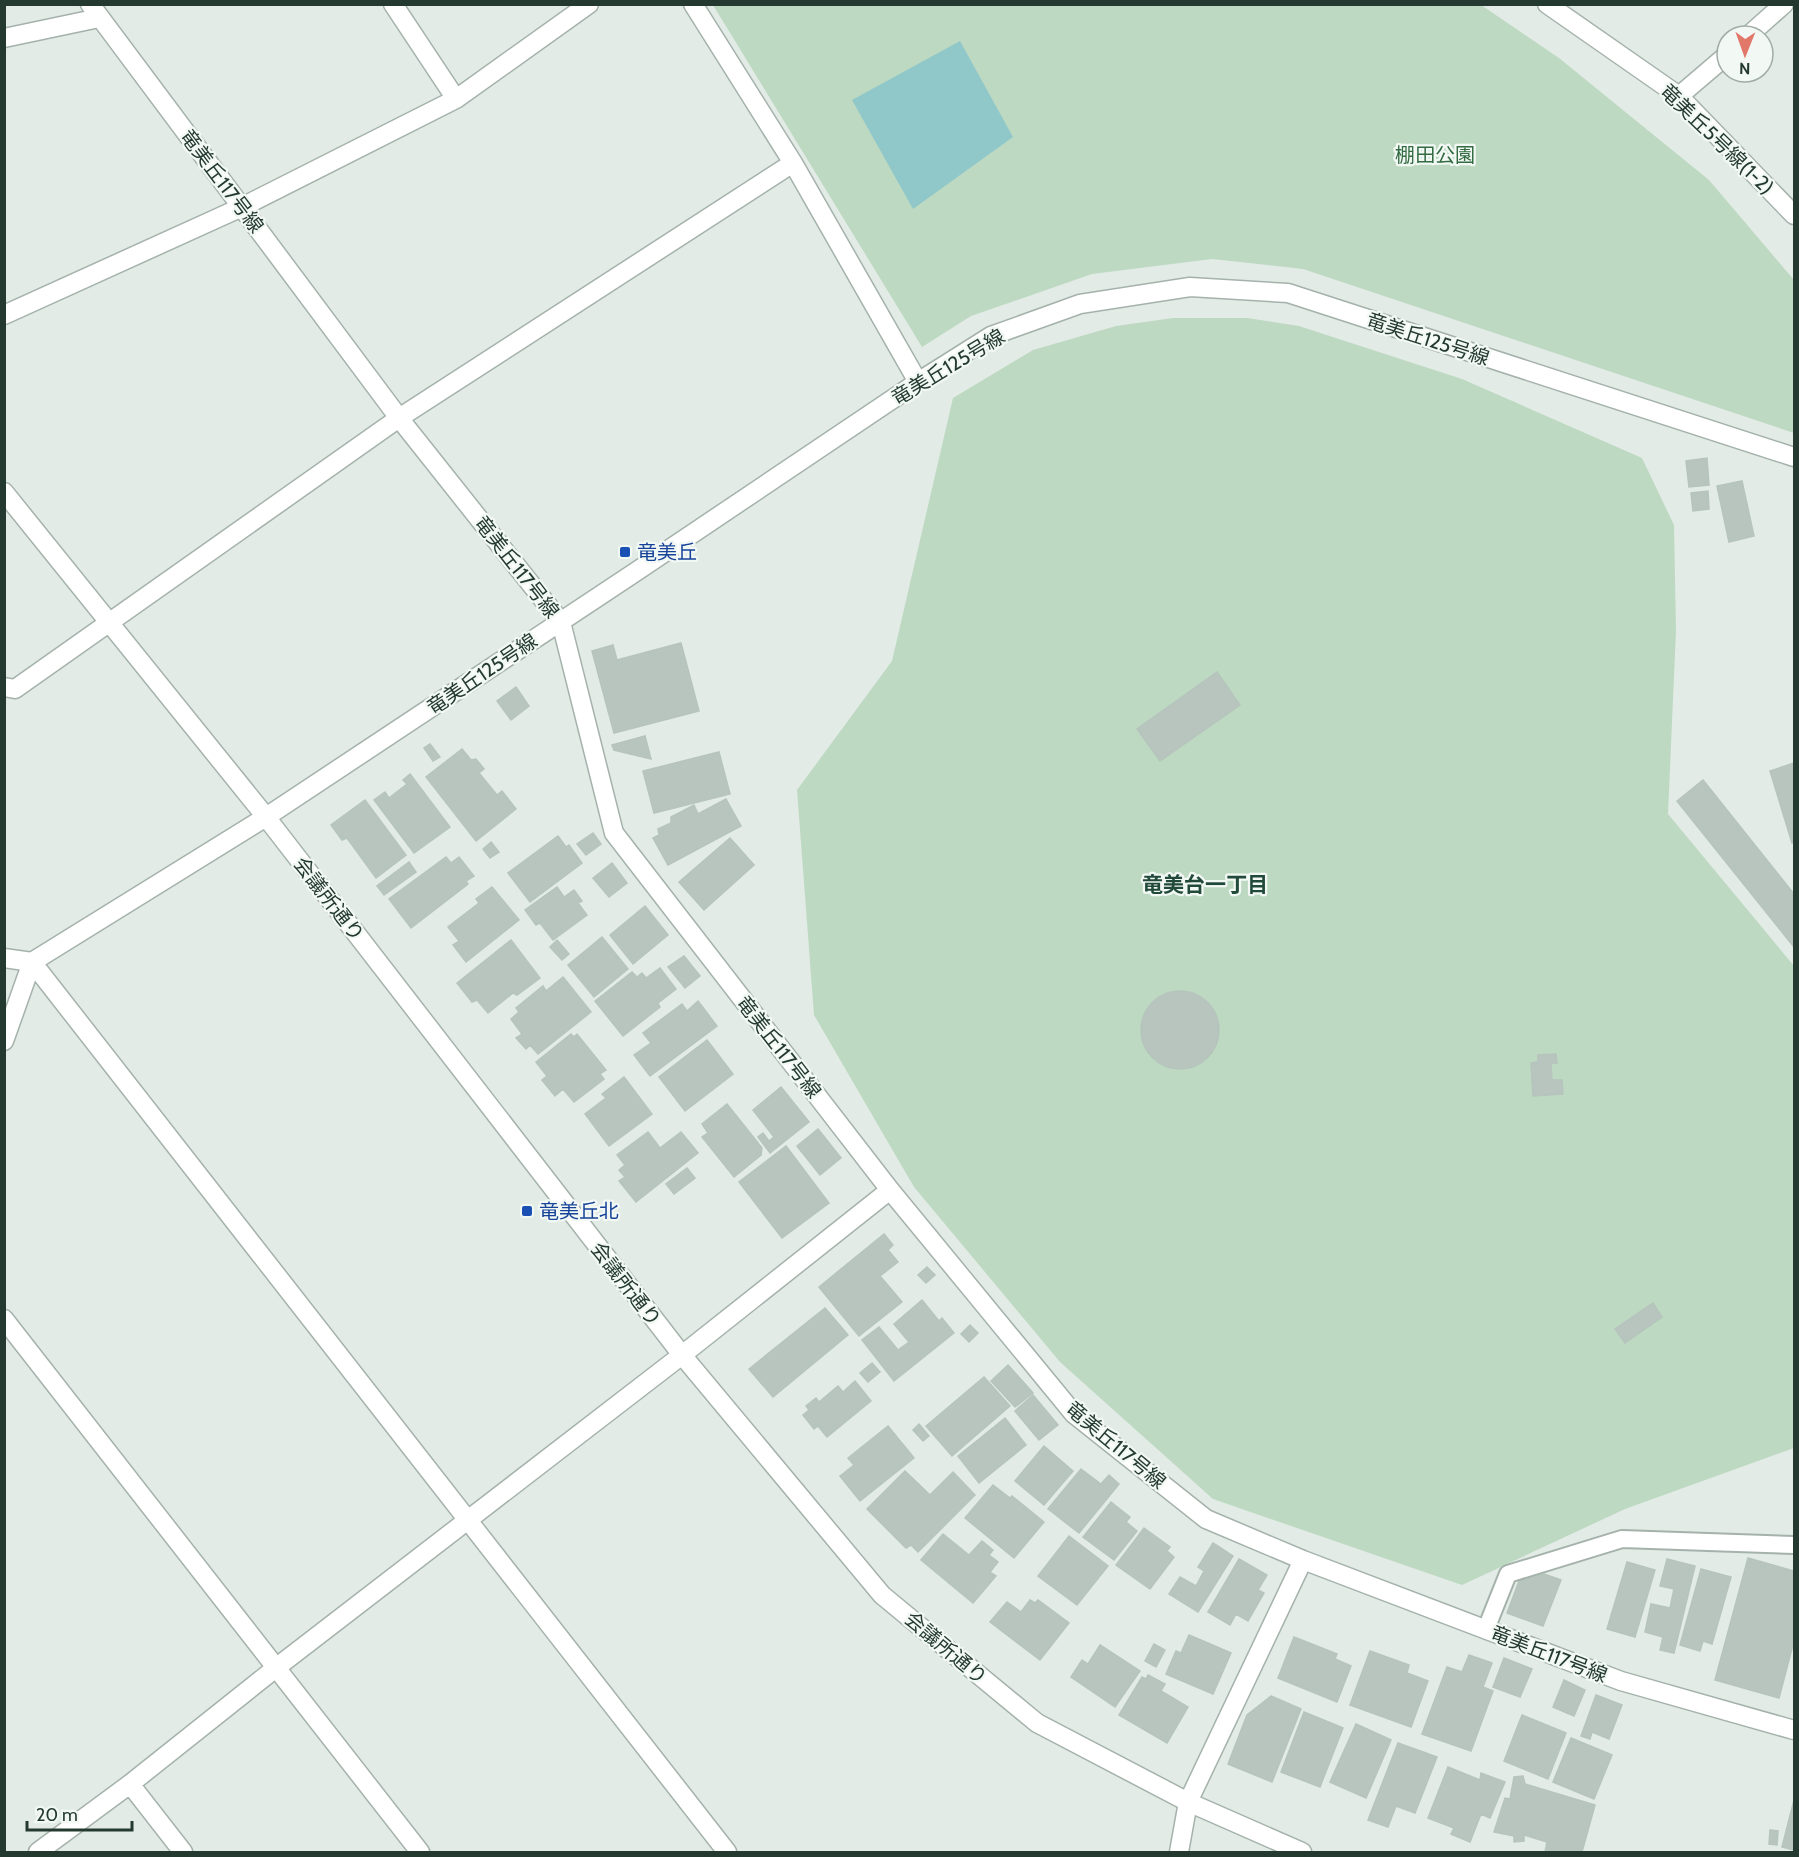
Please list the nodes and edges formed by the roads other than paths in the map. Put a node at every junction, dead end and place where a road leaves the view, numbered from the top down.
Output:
1 (393, 4) edge
2 (589, 4) edge
3 (693, 4) edge
4 (1547, 4) edge
5 (1784, 4) edge
6 (94, 11) edge
7 (1762, 24) edge
8 (4, 38) edge
9 (1715, 65) edge
10 (1679, 96) junction
11 (456, 99) junction
12 (793, 163) junction
13 (242, 207) junction
14 (1794, 215) edge
15 (4, 315) edge
16 (918, 382) junction
17 (399, 418) junction
18 (1794, 457) edge
19 (4, 492) edge
20 (561, 622) junction
21 (110, 624) junction
22 (4, 687) edge
23 (266, 817) junction
24 (4, 958) edge
25 (32, 962) junction
26 (4, 1041) edge
27 (890, 1190) junction
28 (4, 1319) edge
29 (682, 1355) junction
30 (469, 1520) junction
31 (1794, 1545) edge
32 (1304, 1560) junction
33 (1486, 1629) junction
34 (277, 1667) junction
35 (1794, 1730) edge
36 (130, 1784) junction
37 (1188, 1802) junction
38 (38, 1852) edge
39 (183, 1852) edge
40 (420, 1852) edge
41 (727, 1852) edge
42 (1179, 1852) edge
43 (1302, 1852) edge

1 - 11 street
2 - 11 street
3 - 12 street
4 - 10 street, 竜美丘5号線(1-2)
5 - 7 street
6 - 8 street
6 - 13 street, 竜美丘117号線
9 - 10 street
10 - 14 street, 竜美丘5号線(1-2)
11 - 13 street
12 - 16 street
12 - 17 street
13 - 15 street
13 - 17 street, 竜美丘117号線
16 - 18 street, 竜美丘125号線
16 - 20 street, 竜美丘125号線
17 - 20 street, 竜美丘117号線
17 - 21 street
19 - 21 street, 会議所通り
20 - 23 street, 竜美丘125号線
20 - 27 street, 竜美丘117号線
21 - 22 street
21 - 23 street, 会議所通り
23 - 25 street, 竜美丘125号線
23 - 29 street, 会議所通り
24 - 25 street
25 - 26 street
25 - 30 street
27 - 29 street
27 - 32 street, 竜美丘117号線
28 - 34 street
29 - 30 street
29 - 37 street, 会議所通り
30 - 34 street
30 - 41 street
31 - 33 lane
32 - 33 street, 竜美丘117号線
32 - 37 street
33 - 35 street, 竜美丘117号線
34 - 36 street
34 - 40 street
36 - 38 street
36 - 39 street
37 - 42 street
37 - 43 street, 会議所通り

